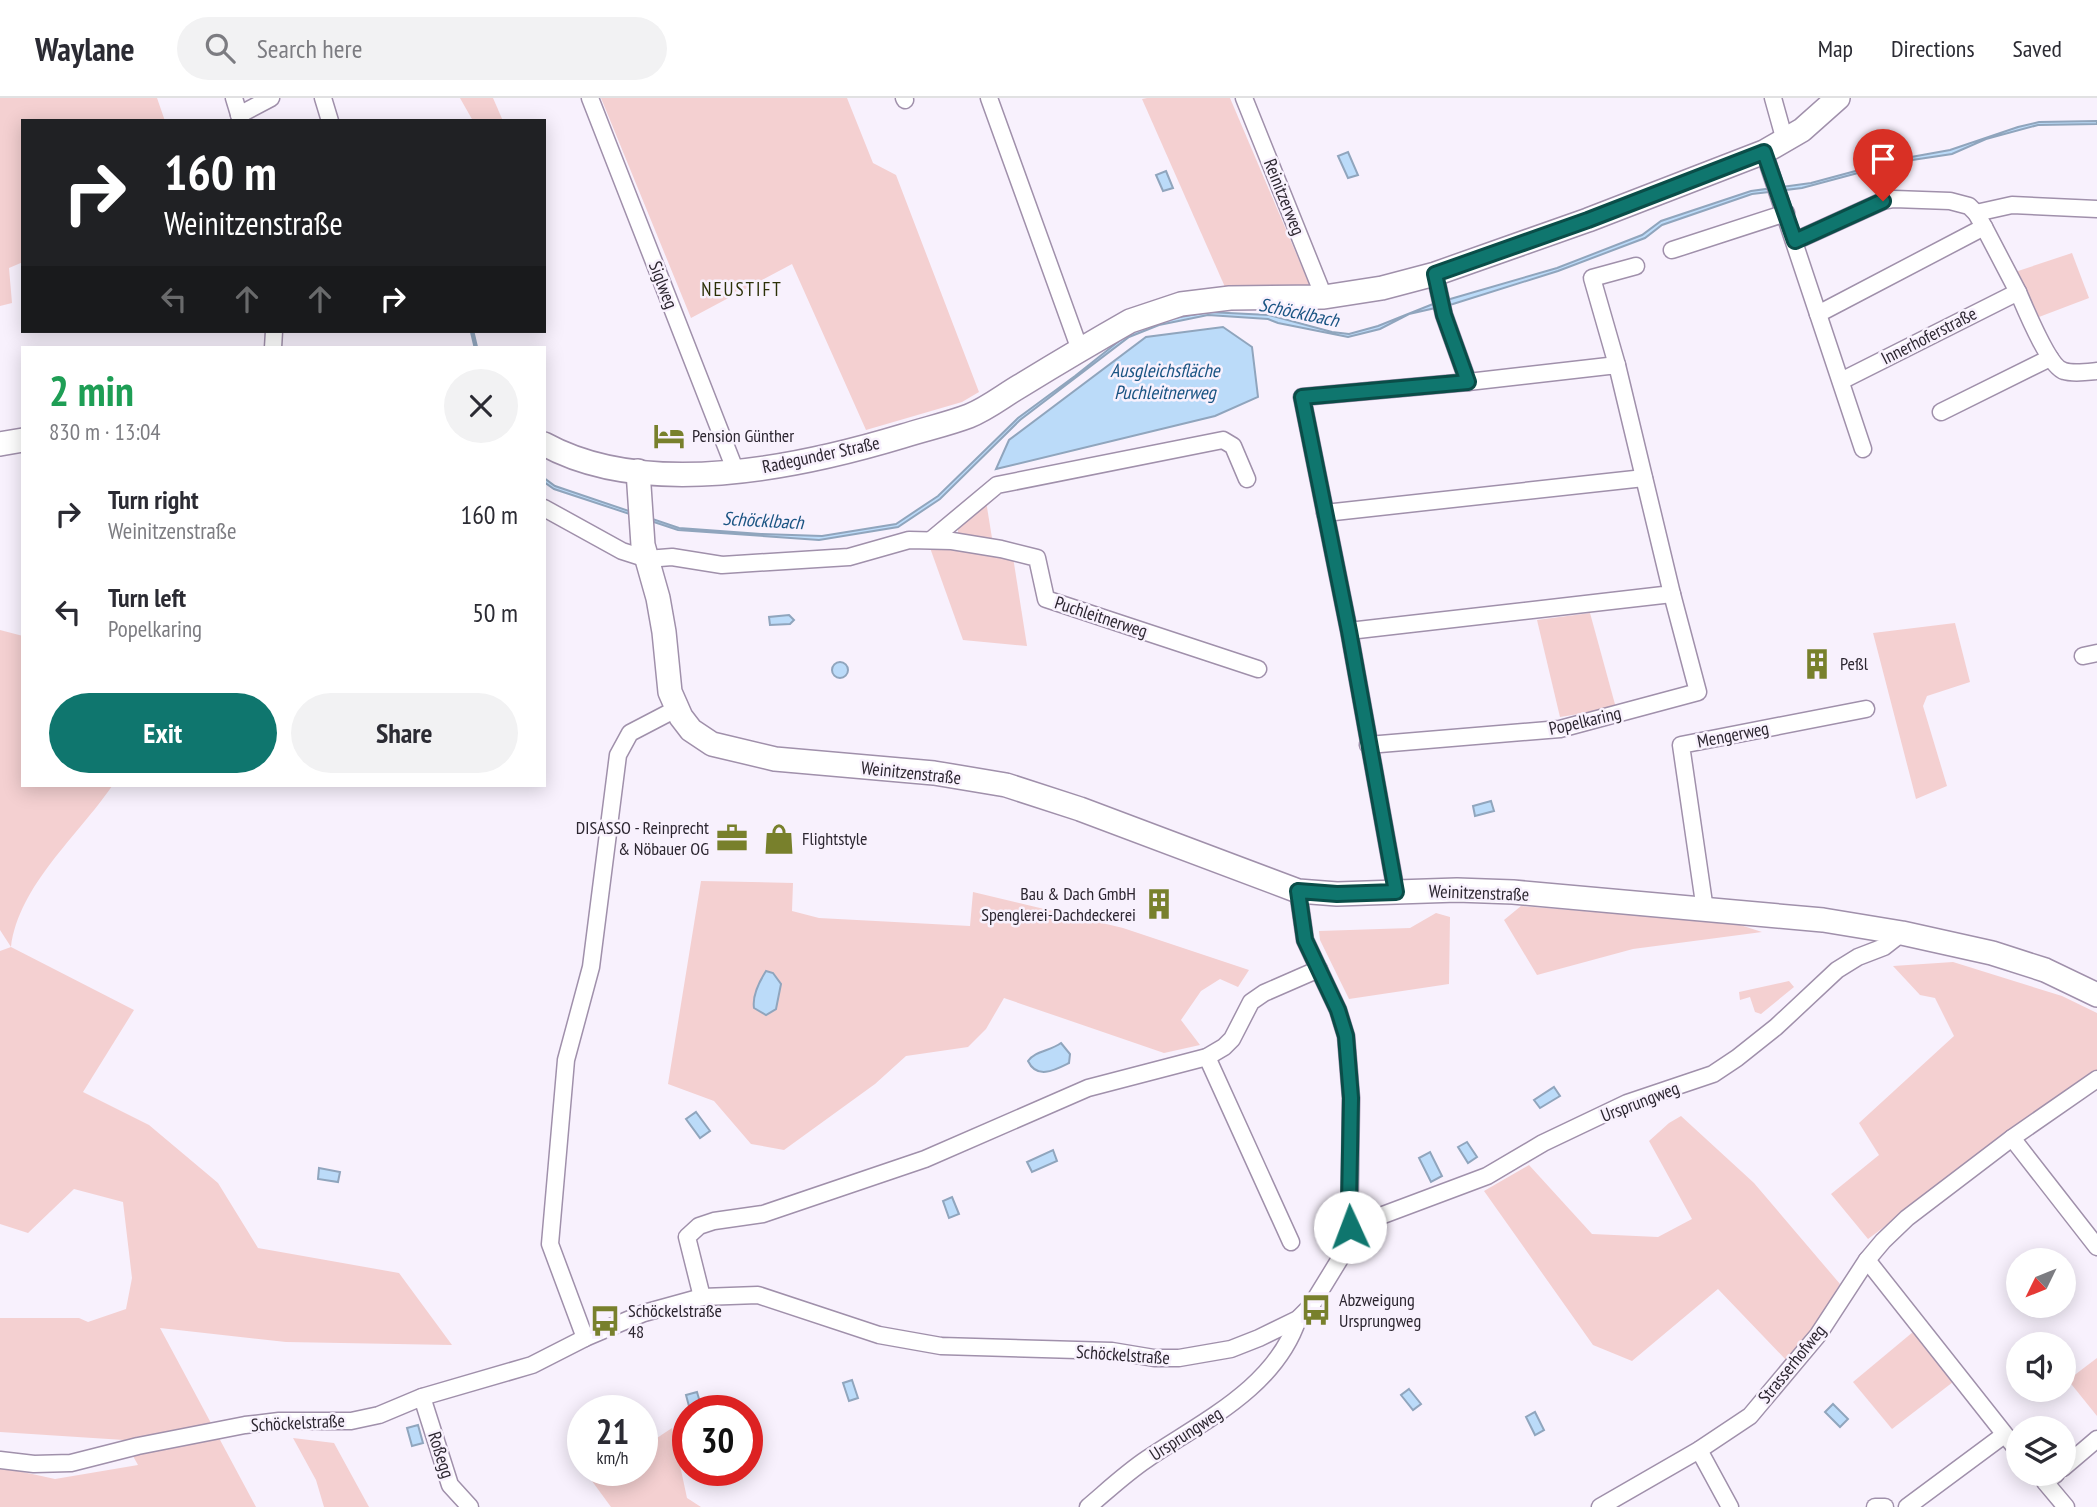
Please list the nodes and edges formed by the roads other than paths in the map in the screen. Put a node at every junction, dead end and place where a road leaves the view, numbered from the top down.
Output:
1 (234, 98) edge
2 (271, 98) edge
3 (323, 98) edge
4 (590, 98) edge
5 (989, 98) edge
6 (1244, 98) edge
7 (1773, 98) edge
8 (1838, 98) edge
9 (240, 118) edge
10 (329, 119) edge
11 (1785, 141) junction
12 (1764, 152) junction
13 (1784, 206) junction
14 (2097, 209) edge
15 (1980, 220) junction
16 (1795, 241) junction
17 (1672, 250) dead end
18 (1636, 266) dead end
19 (1436, 282) junction
20 (2018, 292) junction
21 (1324, 297) junction
22 (1818, 314) junction
23 (1080, 350) junction
24 (2050, 358) junction
25 (1617, 365) junction
26 (2097, 371) edge
27 (1841, 381) junction
28 (1468, 382) junction
29 (1941, 412) dead end
30 (21, 440) edge
31 (0, 444) edge
32 (546, 445) edge
33 (1863, 449) dead end
34 (638, 471) junction
35 (736, 472) junction
36 (1644, 478) junction
37 (1247, 479) dead end
38 (546, 509) edge
39 (1325, 513) junction
40 (931, 540) junction
41 (647, 559) junction
42 (1672, 594) junction
43 (1349, 631) junction
44 (1258, 669) dead end
45 (676, 709) junction
46 (1866, 709) dead end
47 (1368, 745) junction
48 (1298, 891) junction
49 (1396, 892) junction
50 (1704, 910) junction
51 (1902, 933) junction
52 (1319, 969) junction
53 (2097, 995) edge
54 (1206, 1057) junction
55 (2097, 1079) edge
56 (2012, 1138) junction
57 (1350, 1227) junction
58 (1290, 1242) dead end
59 (2097, 1247) edge
60 (1867, 1260) junction
61 (702, 1297) junction
62 (1298, 1320) junction
63 (584, 1338) junction
64 (422, 1397) junction
65 (2004, 1435) junction
66 (2006, 1437) edge
67 (2097, 1439) edge
68 (1699, 1450) junction
69 (2076, 1457) edge
70 (0, 1460) edge
71 (2052, 1486) edge
72 (470, 1507) edge
73 (1088, 1507) edge
74 (1600, 1507) edge
75 (1730, 1507) edge
76 (1875, 1507) edge
77 (1885, 1507) edge
78 (1908, 1507) edge
79 (2066, 1507) edge

1 - 9 street
2 - 9 street
3 - 10 street
4 - 35 street, Siglweg
5 - 23 street
6 - 21 street, Reinitzerweg
7 - 11 street
8 - 11 main road, Radegunder Straße
11 - 12 main road, Radegunder Straße
12 - 13 street
12 - 19 main road, Radegunder Straße
13 - 16 street
13 - 17 street
14 - 15 street
15 - 16 street
15 - 20 street
15 - 22 street
16 - 22 street
18 - 25 street, Popelkaring
19 - 21 main road, Radegunder Straße
19 - 28 street
20 - 24 street
20 - 27 street, Innerhoferstraße
21 - 23 main road, Radegunder Straße
22 - 27 street
23 - 35 main road, Radegunder Straße
24 - 26 street
24 - 29 street
25 - 28 street
25 - 36 street, Popelkaring
27 - 33 street
28 - 39 street
30 - 31 main road
32 - 34 main road, Radegunder Straße
34 - 35 main road, Radegunder Straße
34 - 41 main road, Weinitzenstraße
36 - 39 street
36 - 42 street, Popelkaring
37 - 40 street
38 - 41 street
39 - 43 street
40 - 41 street, Puchleitnerweg
40 - 44 street, Puchleitnerweg
41 - 45 main road, Weinitzenstraße
42 - 43 street
42 - 47 street, Popelkaring
43 - 47 street
45 - 48 main road, Weinitzenstraße
45 - 63 street
46 - 50 street, Mengerweg
47 - 49 street
48 - 49 main road, Weinitzenstraße
48 - 52 street, Schöckelstraße
49 - 50 main road, Weinitzenstraße
50 - 51 main road, Weinitzenstraße
51 - 53 main road, Weinitzenstraße
51 - 57 street, Ursprungweg
52 - 54 street
52 - 57 street, Schöckelstraße
54 - 58 street
54 - 61 street
55 - 56 street, Strasserhofweg
56 - 59 street
56 - 60 street, Strasserhofweg
57 - 62 street, Schöckelstraße
60 - 65 street
60 - 68 street, Strasserhofweg
61 - 62 street, Schöckelstraße
61 - 63 street, Schöckelstraße
62 - 73 street, Ursprungweg
63 - 64 street, Schöckelstraße
64 - 70 street, Schöckelstraße
64 - 72 street, Roßegg
65 - 66 street
65 - 78 street
67 - 69 street
68 - 74 street, Strasserhofweg
68 - 75 street
71 - 79 street
76 - 77 street

